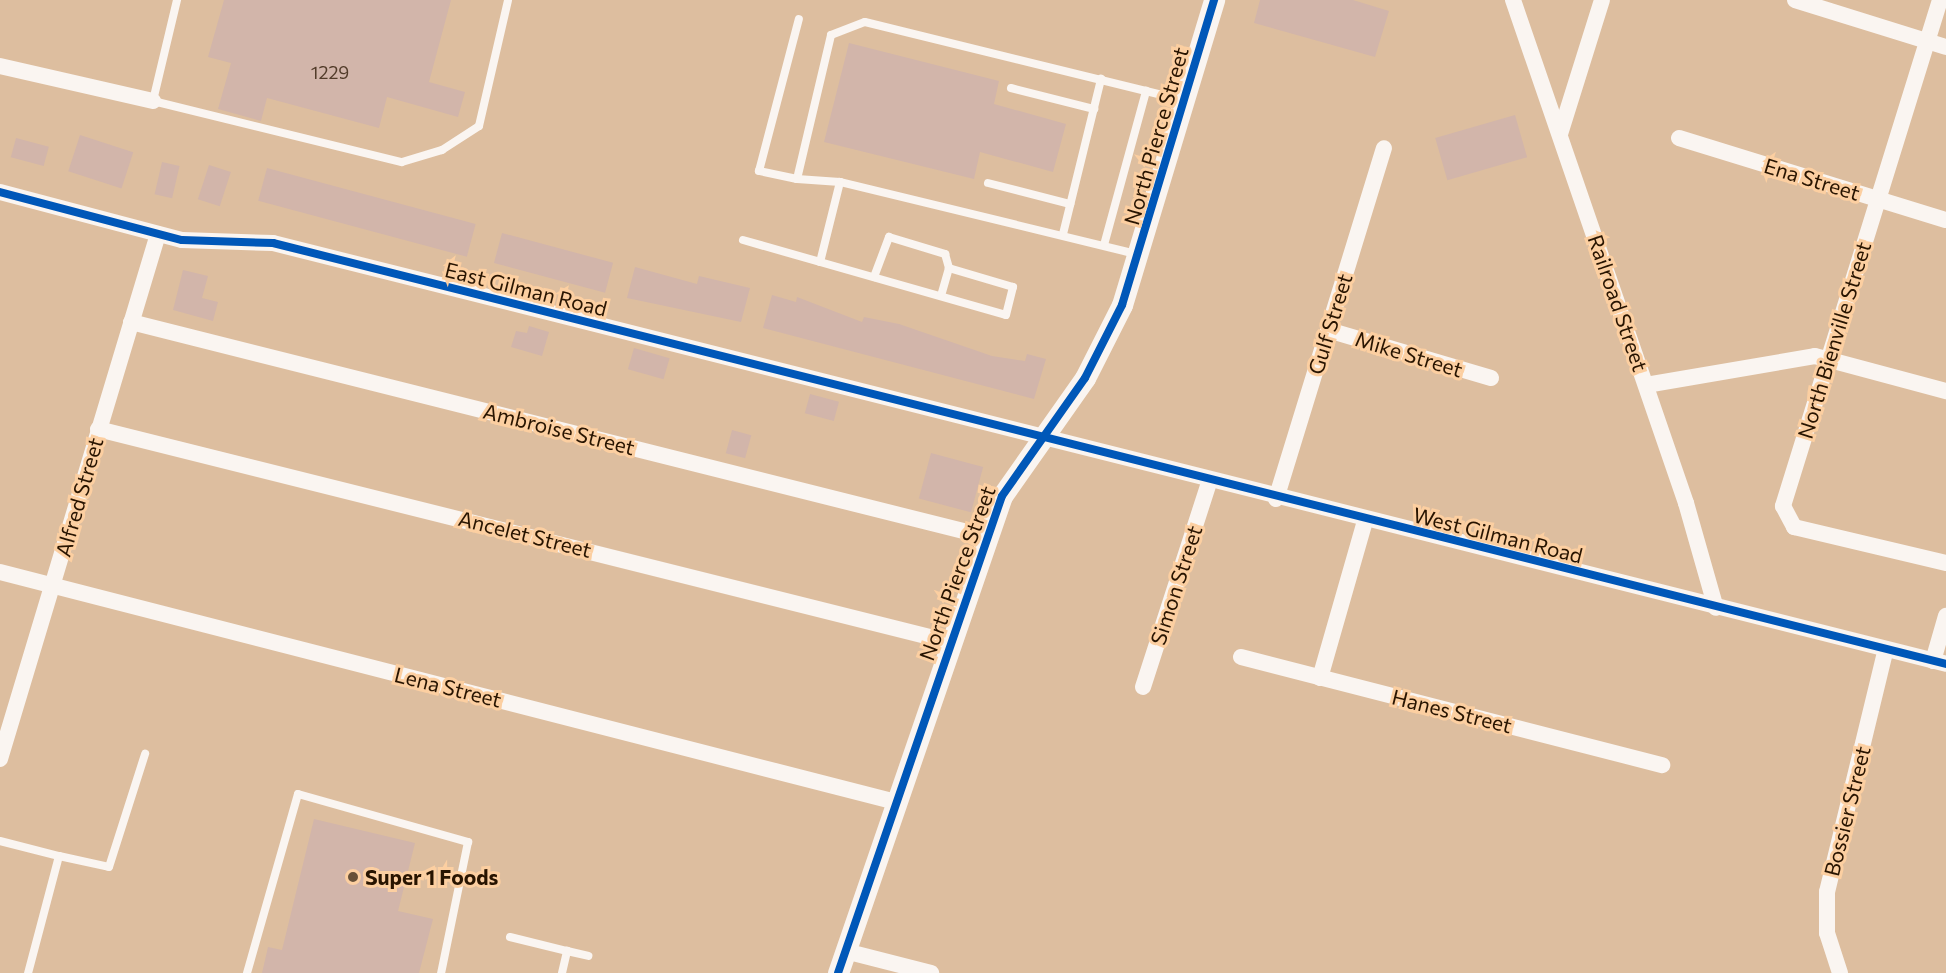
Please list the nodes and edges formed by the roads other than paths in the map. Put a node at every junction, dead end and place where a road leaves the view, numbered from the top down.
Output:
1 (177, 0) edge
2 (508, 0) edge
3 (1214, 0) edge
4 (1513, 0) edge
5 (1602, 0) edge
6 (1795, 0) edge
7 (1940, 0) edge
8 (799, 19) dead end
9 (1927, 42) junction
10 (1946, 47) edge
11 (0, 66) edge
12 (1101, 79) junction
13 (1011, 88) dead end
14 (1146, 91) junction
15 (1184, 100) junction
16 (153, 101) junction
17 (1094, 109) junction
18 (1560, 134) junction
19 (1679, 138) dead end
20 (1384, 148) dead end
21 (797, 179) junction
22 (840, 182) junction
23 (988, 183) dead end
24 (0, 192) edge
25 (1878, 199) junction
26 (1070, 204) junction
27 (1946, 220) edge
28 (158, 234) junction
29 (1063, 234) junction
30 (743, 240) dead end
31 (1104, 245) junction
32 (1140, 254) junction
33 (820, 262) junction
34 (949, 268) junction
35 (874, 277) junction
36 (941, 296) junction
37 (131, 322) junction
38 (1328, 330) junction
39 (1828, 357) junction
40 (1491, 378) dead end
41 (1647, 385) junction
42 (1946, 391) edge
43 (98, 429) junction
44 (1041, 440) junction
45 (1209, 483) junction
46 (1276, 499) junction
47 (1365, 521) junction
48 (987, 537) junction
49 (1946, 563) edge
50 (0, 572) edge
51 (53, 586) junction
52 (1716, 608) junction
53 (1946, 616) edge
54 (951, 642) junction
55 (1886, 649) junction
56 (1241, 657) dead end
57 (1940, 663) edge
58 (1320, 678) junction
59 (1143, 687) dead end
60 (145, 754) dead end
61 (0, 759) edge
62 (1662, 765) dead end
63 (896, 802) junction
64 (0, 841) edge
65 (60, 856) junction
66 (510, 937) dead end
67 (567, 951) junction
68 (844, 951) junction
69 (588, 956) dead end
70 (28, 973) edge
71 (247, 973) edge
72 (441, 973) edge
73 (562, 973) edge
74 (838, 973) edge
75 (931, 973) edge
76 (1840, 973) edge

1 - 16 lane
2 - 16 lane
3 - 15 street, North Pierce Street
4 - 18 street, Railroad Street
5 - 18 street
6 - 9 street
7 - 9 street, North Bienville Street
8 - 21 lane
9 - 10 street
9 - 25 street, North Bienville Street
11 - 16 street
12 - 14 lane
12 - 17 lane
12 - 21 lane
13 - 17 lane
14 - 15 lane
14 - 31 lane
15 - 32 street, North Pierce Street
17 - 26 lane
18 - 41 street, Railroad Street
19 - 25 street, Ena Street
20 - 38 street, Gulf Street
21 - 22 lane
22 - 29 lane
22 - 33 lane
23 - 26 lane
24 - 28 street, East Gilman Road
25 - 27 street, Ena Street
25 - 39 street, North Bienville Street
26 - 29 lane
28 - 37 street, Alfred Street
28 - 44 street, East Gilman Road
29 - 31 lane
30 - 33 lane
31 - 32 lane
32 - 44 street, North Pierce Street
33 - 35 lane
34 - 35 lane
34 - 36 lane
34 - 36 lane
35 - 36 lane
37 - 43 street, Alfred Street
37 - 48 street, Ambroise Street
38 - 40 street, Mike Street
38 - 46 street, Gulf Street
39 - 41 street
39 - 42 street
39 - 49 street, North Bienville Street
41 - 52 street, Railroad Street
43 - 51 street, Alfred Street
43 - 54 street, Ancelet Street
44 - 45 street, West Gilman Road
44 - 48 street, North Pierce Street
45 - 46 street, West Gilman Road
45 - 59 street, Simon Street
46 - 47 street, West Gilman Road
47 - 52 street, West Gilman Road
47 - 58 street
48 - 54 street, North Pierce Street
50 - 51 street, Lena Street
51 - 61 street, Alfred Street
51 - 63 street, Lena Street
52 - 55 street, West Gilman Road
53 - 57 street
54 - 63 street, North Pierce Street
55 - 57 street, West Gilman Road
55 - 76 street, Bossier Street
56 - 58 street, Hanes Street
58 - 62 street, Hanes Street
60 - 65 lane
63 - 68 street, North Pierce Street
64 - 65 lane
65 - 70 lane
66 - 67 lane
67 - 69 lane
67 - 73 lane
68 - 74 street, North Pierce Street
68 - 75 street
71 - 72 lane

